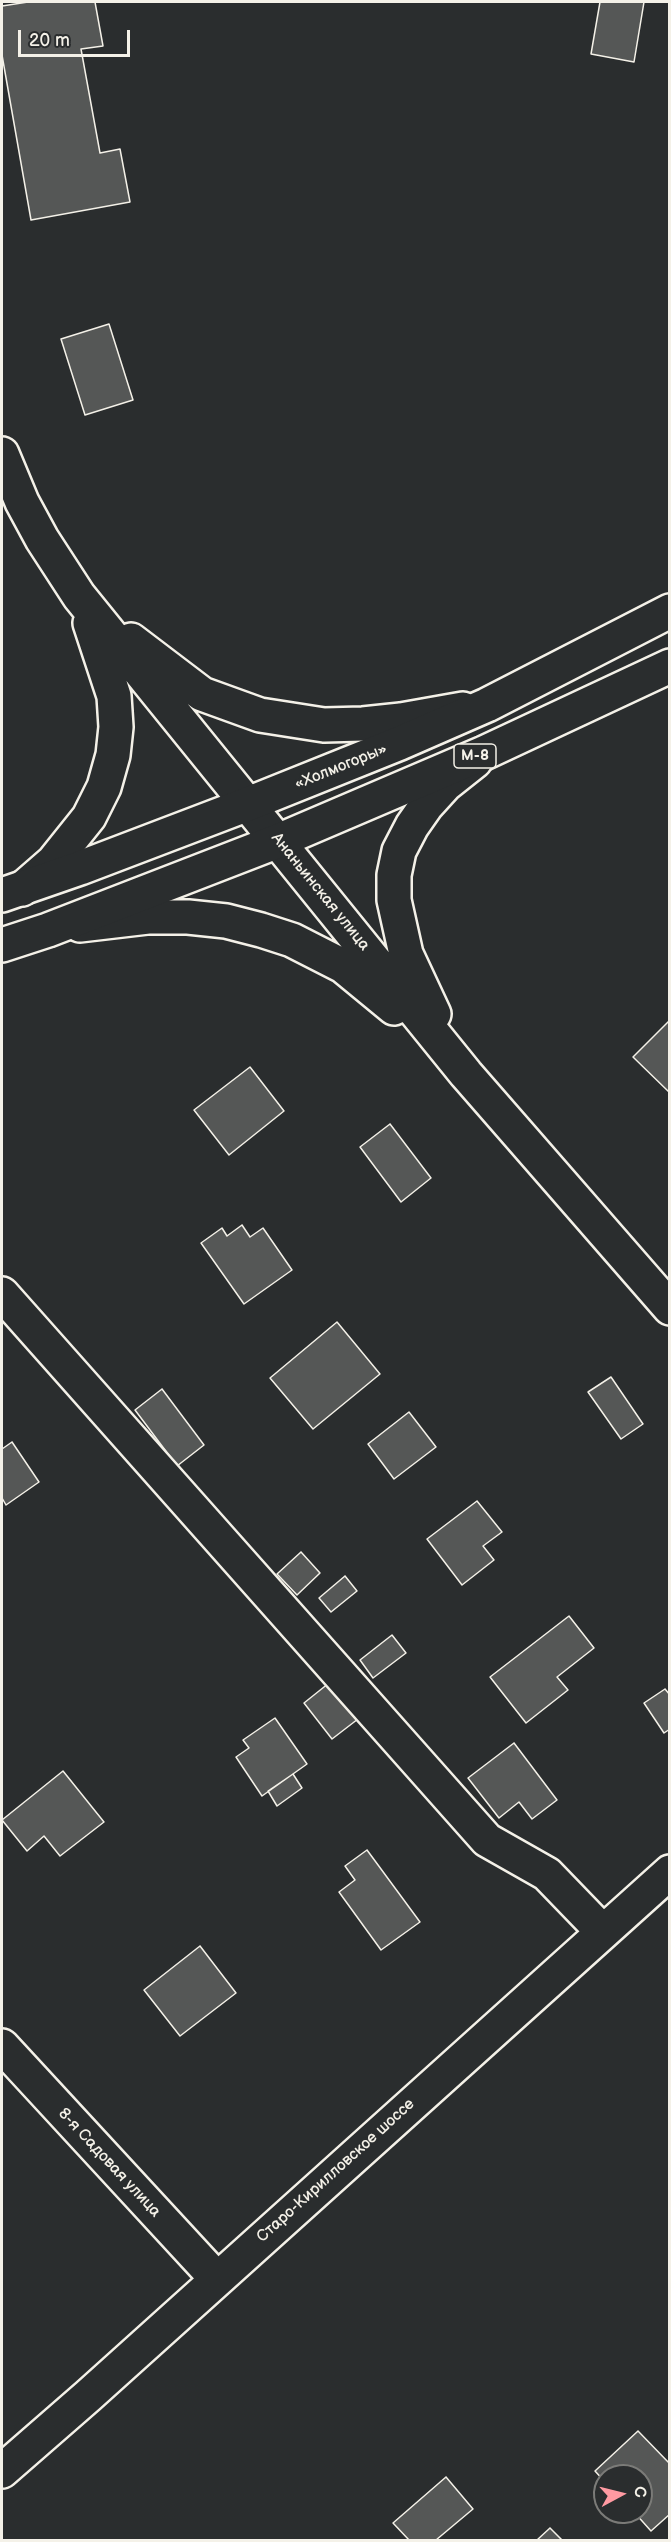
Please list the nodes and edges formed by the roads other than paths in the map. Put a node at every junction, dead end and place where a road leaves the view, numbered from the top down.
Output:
1 (2, 454) edge
2 (79, 596) junction
3 (669, 611) edge
4 (669, 666) edge
5 (487, 705) junction
6 (484, 753) junction
7 (248, 804) junction
8 (278, 841) junction
9 (12, 892) edge
10 (48, 930) junction
11 (2, 945) edge
12 (457, 1062) junction
13 (2, 1294) edge
14 (669, 1308) edge
15 (669, 1872) edge
16 (603, 1932) junction
17 (2, 2046) edge
18 (216, 2279) junction
19 (2, 2470) edge

1 - 2 main road, Ананьинская улица
2 - 5 main road
2 - 7 main road, Ананьинская улица
2 - 9 main road
3 - 5 main road, «Холмогоры» / М-8
4 - 6 main road, М-8
5 - 7 main road, «Холмогоры» / М-8
6 - 8 main road, М-8
6 - 12 main road
7 - 8 main road, Ананьинская улица
7 - 9 main road, «Холмогоры» / М-8
8 - 10 main road, М-8
8 - 12 main road, Ананьинская улица
10 - 11 main road, М-8
10 - 12 main road
12 - 14 main road, Ананьинская улица
13 - 16 main road
15 - 16 main road, Старо-Кирилловское шоссе
16 - 18 main road, Старо-Кирилловское шоссе
17 - 18 main road, 8-я Садовая улица
18 - 19 main road, Старо-Кирилловское шоссе

